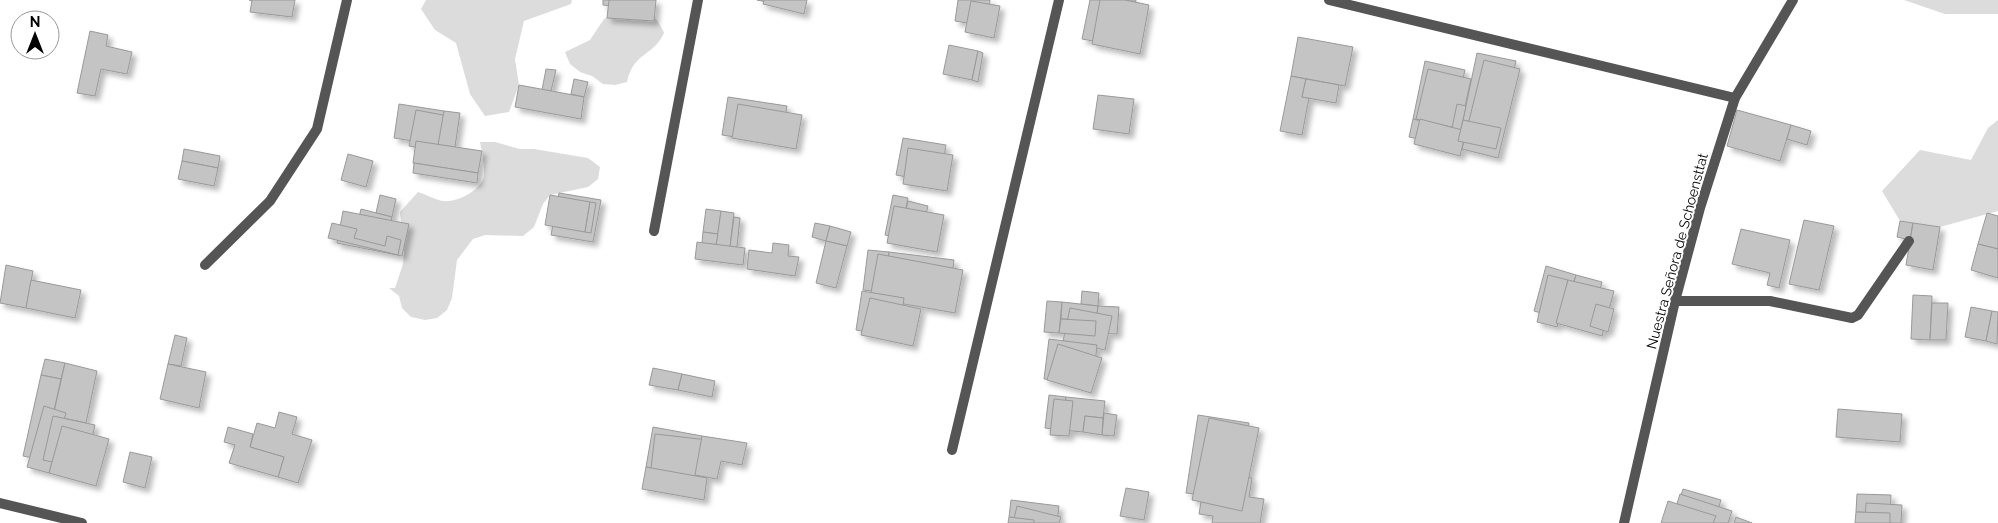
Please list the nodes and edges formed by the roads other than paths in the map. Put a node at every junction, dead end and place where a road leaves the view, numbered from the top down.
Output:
1 (347, 0) edge
2 (698, 0) edge
3 (1058, 0) edge
4 (1329, 0) edge
5 (1793, 0) edge
6 (1735, 98) junction
7 (654, 231) dead end
8 (1909, 241) dead end
9 (205, 265) dead end
10 (1676, 301) junction
11 (952, 450) dead end
12 (0, 503) edge
13 (82, 523) edge
14 (1624, 523) edge

1 - 9 street
2 - 7 street
3 - 11 street
4 - 6 street
5 - 6 street, Nuestra Señora de Schoensttat
6 - 10 street, Nuestra Señora de Schoensttat
8 - 10 street
10 - 14 street, Nuestra Señora de Schoensttat
12 - 13 street

